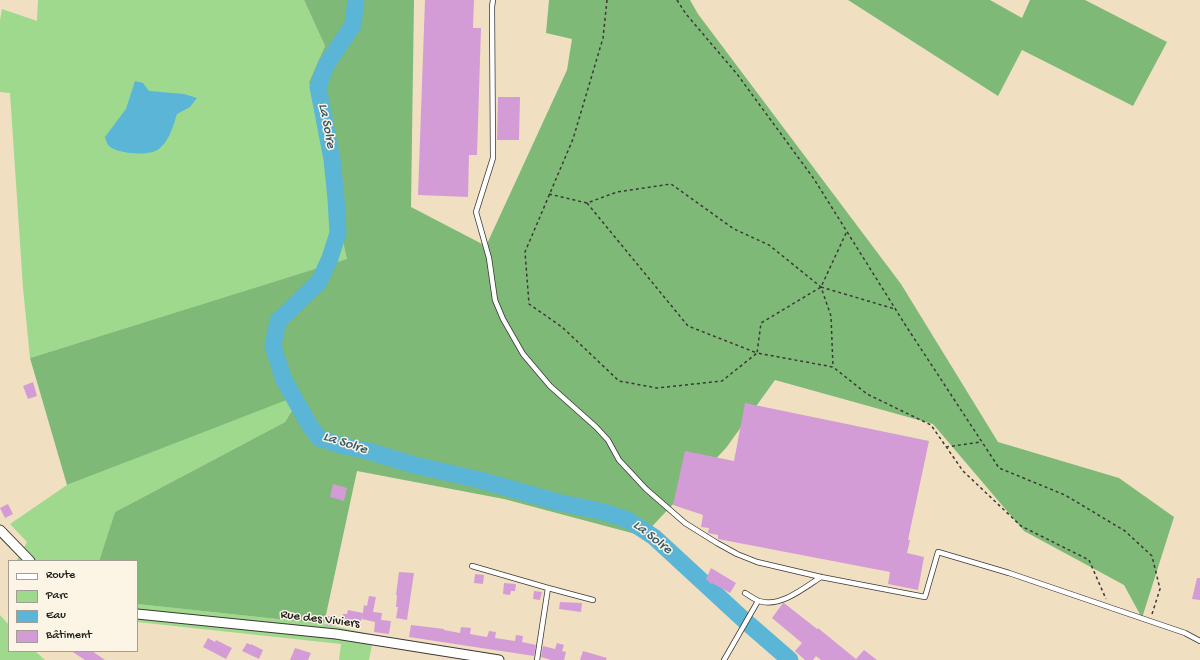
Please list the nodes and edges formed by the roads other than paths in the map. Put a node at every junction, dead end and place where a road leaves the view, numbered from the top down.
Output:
1 (493, 0) edge
2 (0, 530) edge
3 (29, 560) edge
4 (472, 566) dead end
5 (821, 577) junction
6 (548, 588) junction
7 (745, 593) dead end
8 (593, 600) dead end
9 (758, 601) junction
10 (138, 614) edge
11 (1200, 641) edge
12 (499, 660) edge
13 (536, 660) edge
14 (724, 660) edge

1 - 5 lane
2 - 3 street
4 - 6 lane
5 - 9 lane
5 - 11 lane
6 - 8 lane
6 - 13 lane
7 - 9 lane
9 - 14 lane
10 - 12 street, Rue des Viviers

